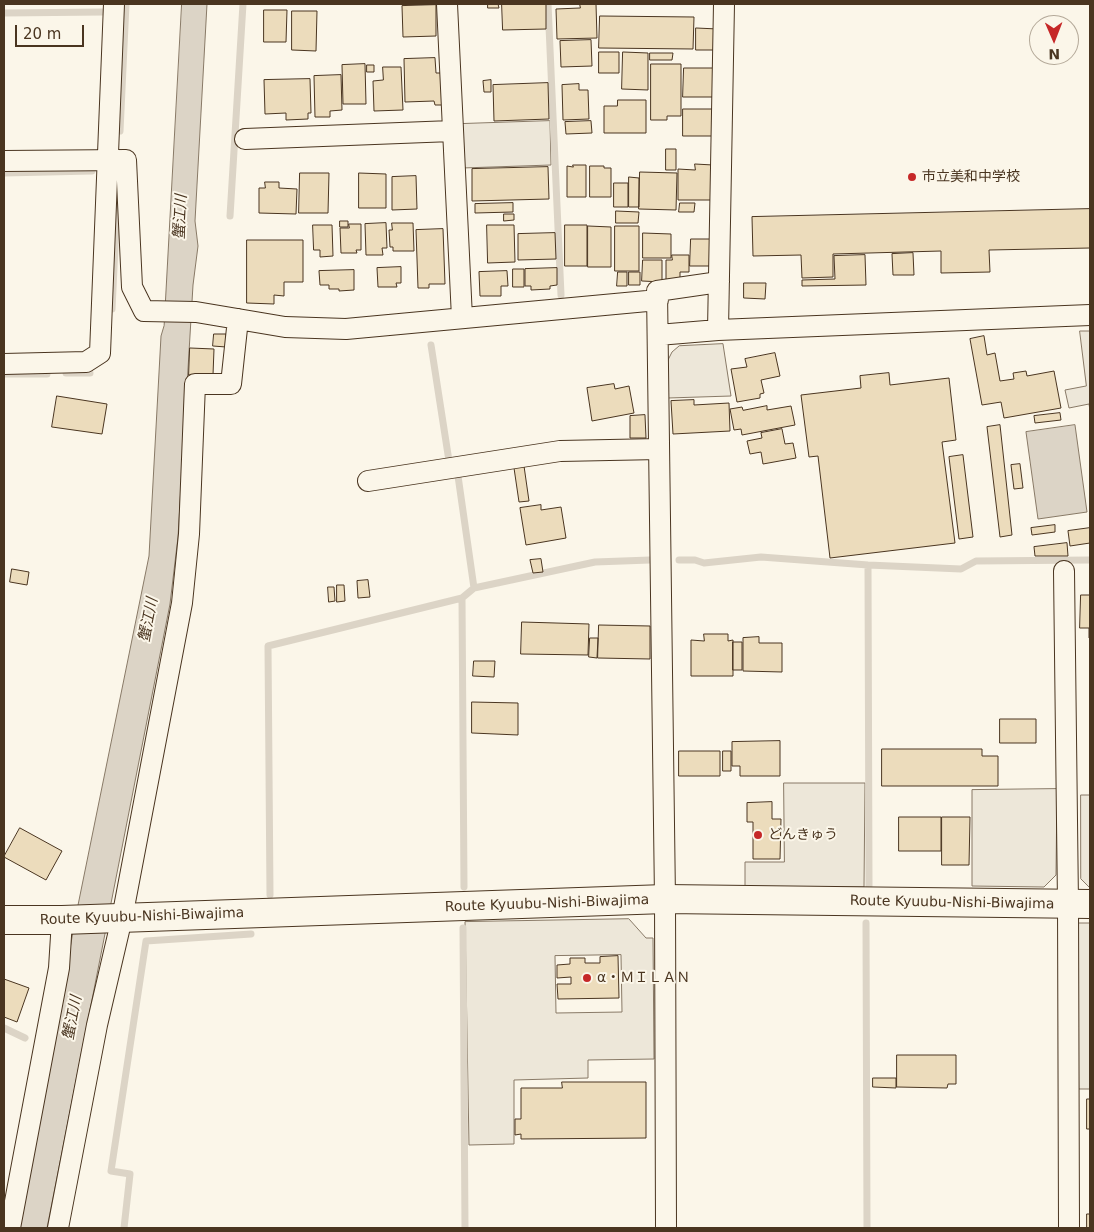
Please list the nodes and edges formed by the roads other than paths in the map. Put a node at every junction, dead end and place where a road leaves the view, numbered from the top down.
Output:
1 (114, 4) edge
2 (447, 4) edge
3 (724, 4) edge
4 (452, 131) junction
5 (245, 139) dead end
6 (108, 160) junction
7 (4, 161) edge
8 (719, 282) junction
9 (658, 300) junction
10 (1090, 315) edge
11 (462, 318) junction
12 (238, 319) junction
13 (718, 330) junction
14 (658, 335) junction
15 (4, 364) edge
16 (659, 449) junction
17 (368, 482) dead end
18 (1064, 571) dead end
19 (665, 899) junction
20 (1079, 904) edge
21 (122, 918) junction
22 (4, 920) edge
23 (62, 920) junction
24 (10, 1228) edge
25 (58, 1228) edge
26 (666, 1228) edge
27 (1069, 1228) edge

1 - 6 street
2 - 4 street
3 - 8 street
4 - 5 street
4 - 11 street
6 - 7 street
6 - 12 street
6 - 15 street
8 - 9 street
8 - 13 street
9 - 11 street
9 - 14 street
10 - 13 street
11 - 12 street
12 - 21 street
13 - 14 street
14 - 16 street
16 - 17 street
16 - 19 street
18 - 20 street
19 - 20 main road, Route Kyuubu-Nishi-Biwajima
19 - 21 main road, Route Kyuubu-Nishi-Biwajima
19 - 26 street
20 - 27 street
21 - 23 main road, Route Kyuubu-Nishi-Biwajima
21 - 25 street
22 - 23 main road, Route Kyuubu-Nishi-Biwajima
23 - 24 street

